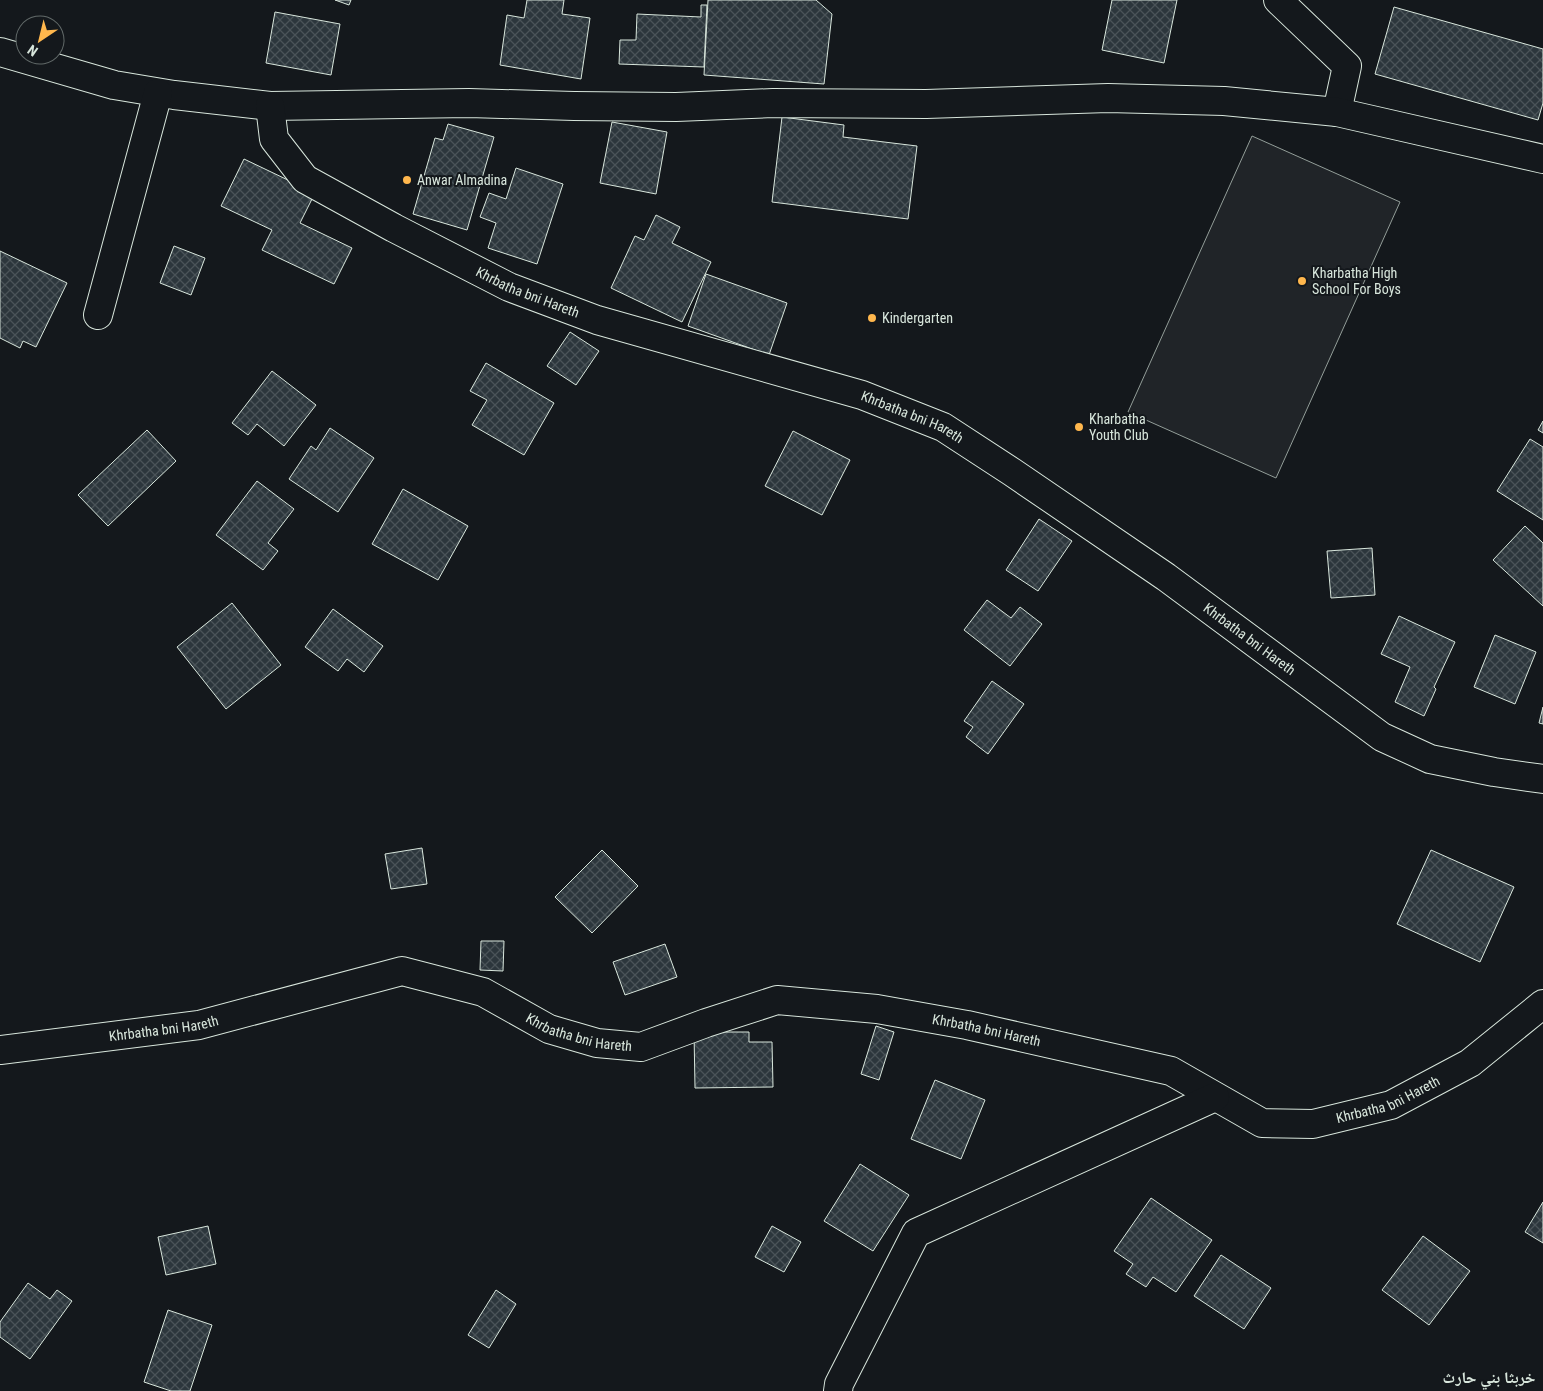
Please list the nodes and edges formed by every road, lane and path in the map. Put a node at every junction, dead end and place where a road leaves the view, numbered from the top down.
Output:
1 (1278, 0) edge
2 (0, 52) edge
3 (158, 93) junction
4 (270, 106) junction
5 (1337, 112) junction
6 (1543, 159) edge
7 (98, 315) dead end
8 (1543, 779) edge
9 (1543, 1004) edge
10 (0, 1050) edge
11 (1215, 1097) junction
12 (838, 1391) edge

1 - 5 street
2 - 3 street
3 - 4 street
3 - 7 street
4 - 5 street
4 - 8 street, Khrbatha bni Hareth
5 - 6 street
9 - 11 street, Khrbatha bni Hareth
10 - 11 street, Khrbatha bni Hareth
11 - 12 street

